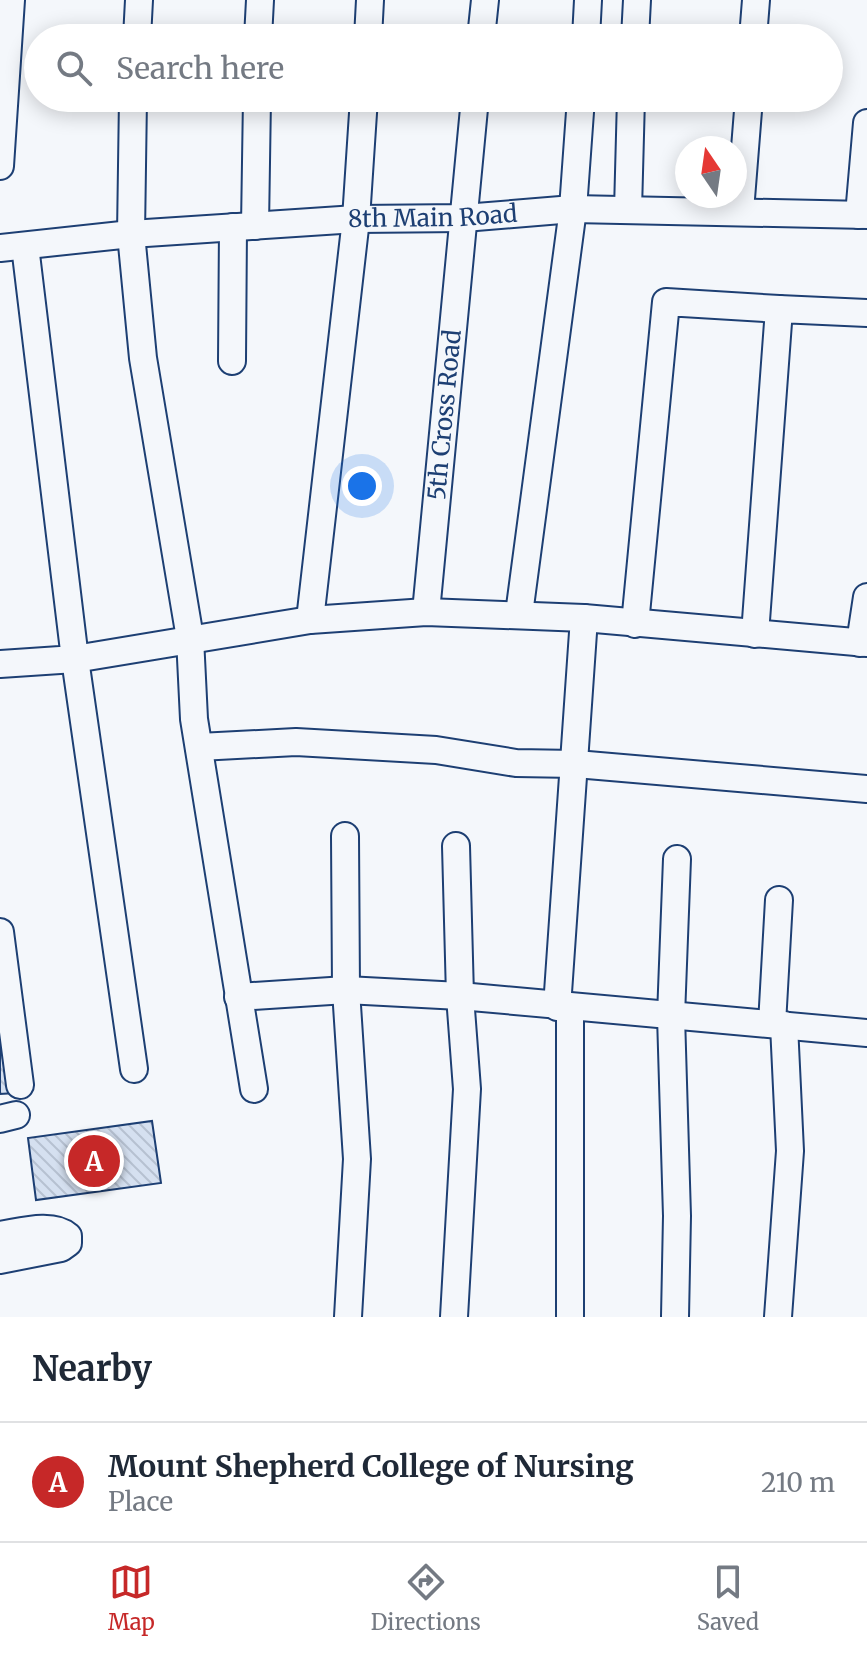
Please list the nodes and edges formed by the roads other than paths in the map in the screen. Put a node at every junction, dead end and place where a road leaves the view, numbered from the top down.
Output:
1 (11, 0) edge
2 (139, 0) edge
3 (260, 0) edge
4 (370, 0) edge
5 (485, 0) edge
6 (588, 0) edge
7 (637, 0) edge
8 (756, 0) edge
9 (138, 24) edge
10 (259, 24) edge
11 (369, 24) edge
12 (482, 24) edge
13 (587, 24) edge
14 (636, 24) edge
15 (754, 24) edge
16 (133, 112) edge
17 (256, 112) edge
18 (363, 112) edge
19 (474, 112) edge
20 (580, 112) edge
21 (631, 112) edge
22 (748, 112) edge
23 (867, 123) edge
24 (0, 166) edge
25 (573, 209) junction
26 (628, 210) junction
27 (740, 211) junction
28 (863, 215) edge
29 (464, 218) junction
30 (356, 219) junction
31 (244, 227) junction
32 (131, 234) junction
33 (12, 247) edge
34 (779, 309) junction
35 (867, 313) edge
36 (232, 361) dead end
37 (867, 597) edge
38 (426, 612) junction
39 (519, 614) junction
40 (584, 618) junction
41 (310, 620) junction
42 (635, 624) junction
43 (755, 634) junction
44 (190, 638) junction
45 (864, 643) edge
46 (75, 659) junction
47 (0, 664) edge
48 (199, 747) junction
49 (576, 764) junction
50 (867, 789) edge
51 (345, 836) dead end
52 (456, 846) dead end
53 (677, 859) dead end
54 (779, 900) dead end
55 (0, 932) edge
56 (346, 990) junction
57 (460, 996) junction
58 (238, 997) junction
59 (563, 1007) junction
60 (671, 1016) junction
61 (778, 1025) junction
62 (867, 1033) edge
63 (134, 1069) dead end
64 (20, 1085) dead end
65 (254, 1089) dead end
66 (0, 1235) edge
67 (0, 1260) edge
68 (348, 1317) edge
69 (454, 1317) edge
70 (570, 1317) edge
71 (675, 1317) edge
72 (778, 1317) edge

1 - 24 street
2 - 9 street
3 - 10 street
4 - 11 street
5 - 12 street
6 - 13 street
7 - 14 street
8 - 15 street
16 - 32 street
17 - 31 street
18 - 30 street
19 - 29 street, 5th Cross Road
20 - 25 street
21 - 26 street
22 - 27 street
23 - 28 street
25 - 26 street, 8th Main Road
25 - 29 street, 8th Main Road
25 - 39 street
26 - 27 street, 8th Main Road
27 - 28 street, 8th Main Road
29 - 30 street, 8th Main Road
29 - 38 street, 5th Cross Road
30 - 31 street, 8th Main Road
30 - 41 street
31 - 32 street, 8th Main Road
31 - 36 street
32 - 33 street, 8th Main Road
32 - 44 street
33 - 46 street
34 - 35 street
34 - 42 street
34 - 43 street
37 - 45 street
38 - 39 street
38 - 41 street
39 - 40 street
40 - 42 street
40 - 49 street
41 - 44 street
42 - 43 street
43 - 45 street
44 - 46 street
44 - 48 street
46 - 47 street
46 - 63 street
48 - 49 street
48 - 58 street
49 - 50 street
49 - 59 street
51 - 56 street
52 - 57 street
53 - 60 street
54 - 61 street
55 - 64 street
56 - 57 street
56 - 58 street
56 - 68 street
57 - 59 street
57 - 69 street
58 - 65 street
59 - 60 street
59 - 70 street
60 - 61 street
60 - 71 street
61 - 62 street
61 - 72 street
66 - 67 street

